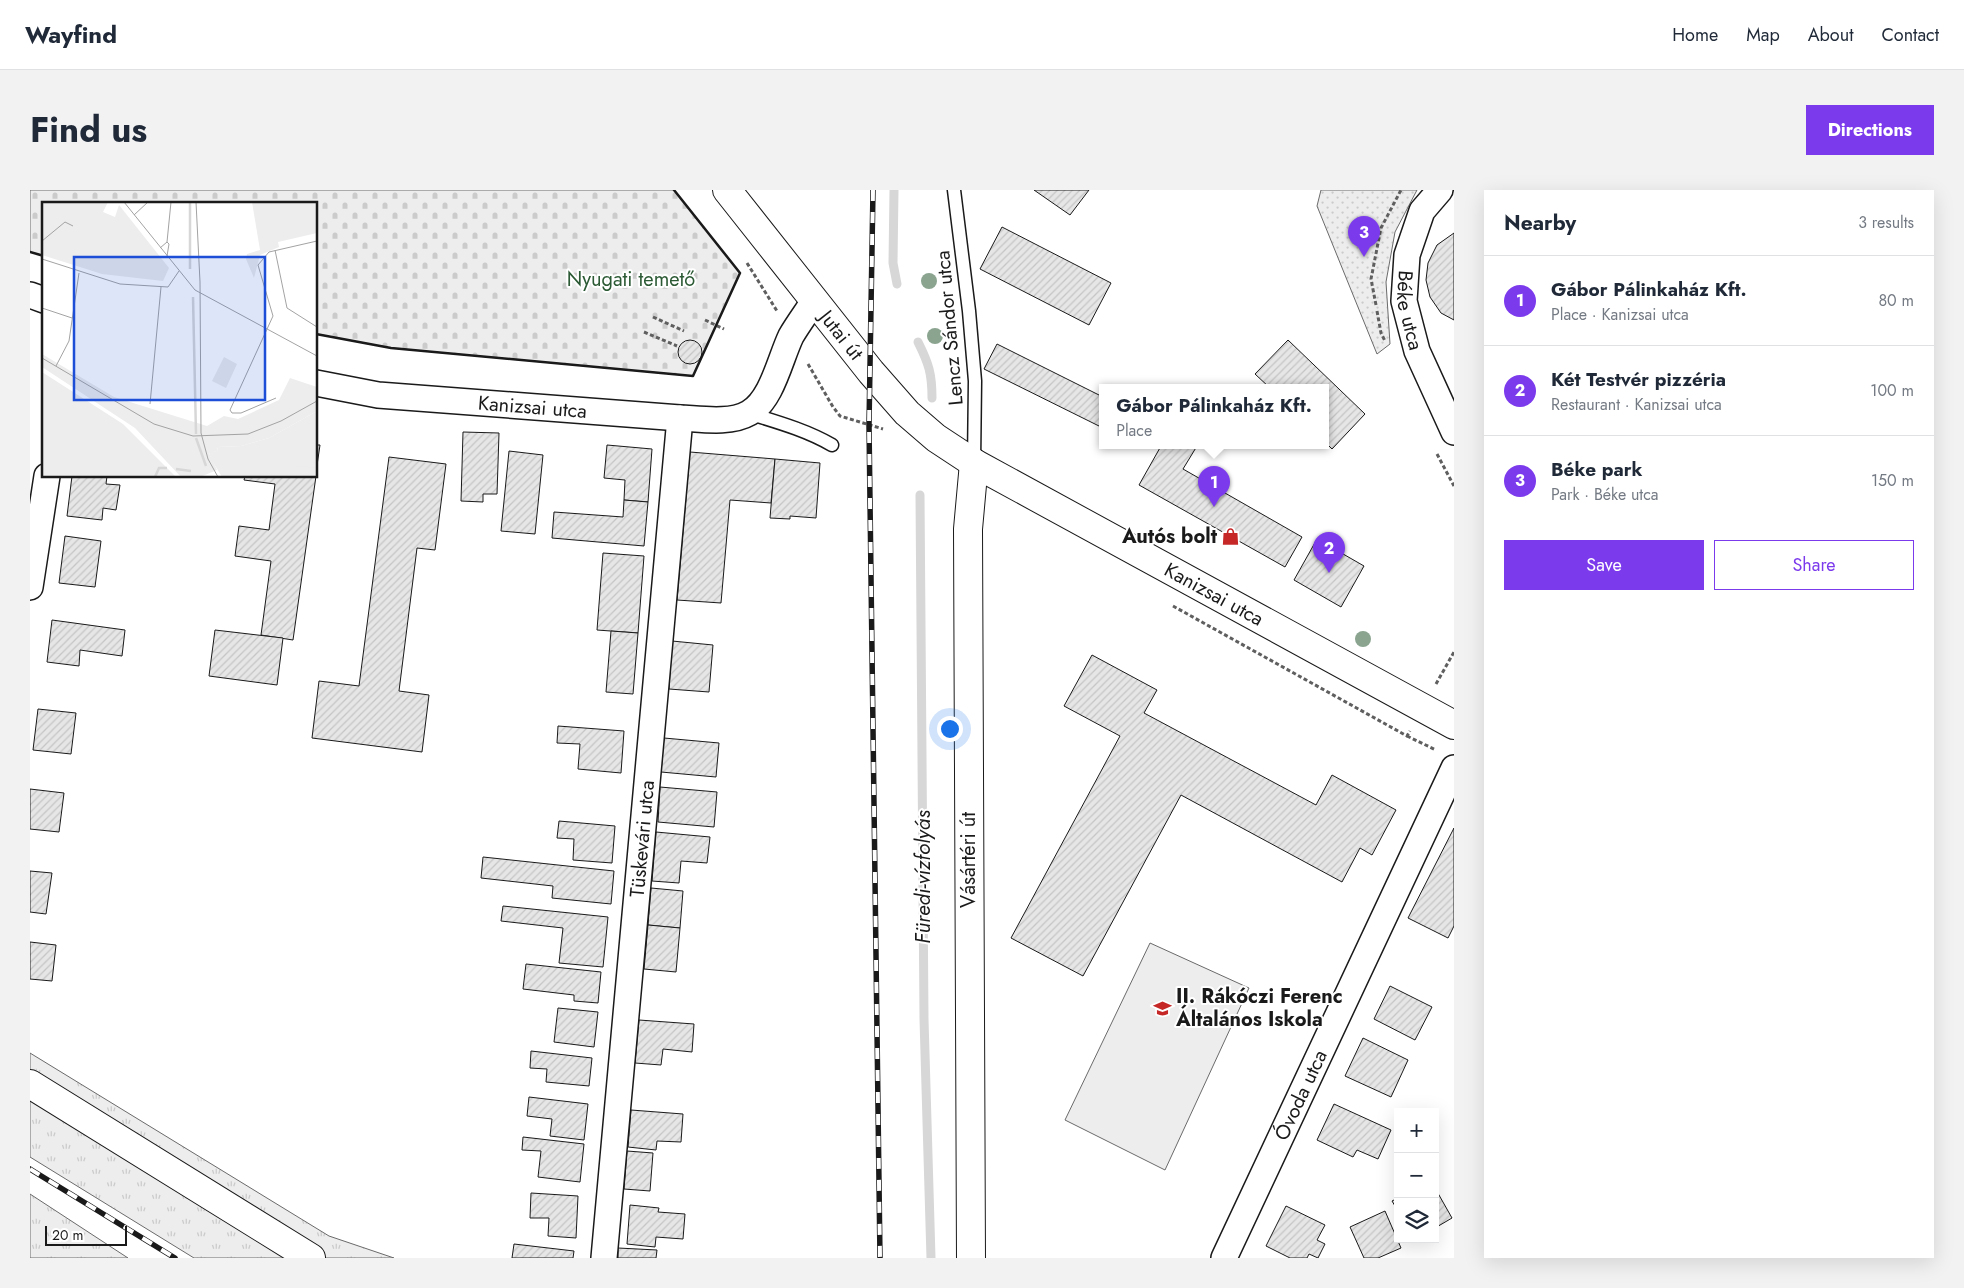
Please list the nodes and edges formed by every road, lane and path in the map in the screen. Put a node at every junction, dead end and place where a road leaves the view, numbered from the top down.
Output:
1 (727, 190) edge
2 (954, 190) edge
3 (1440, 190) edge
4 (30, 295) edge
5 (42, 299) edge
6 (814, 301) junction
7 (652, 317) dead end
8 (705, 320) dead end
9 (724, 329) dead end
10 (684, 331) dead end
11 (644, 332) dead end
12 (676, 346) dead end
13 (318, 383) edge
14 (748, 413) junction
15 (680, 418) junction
16 (1454, 432) edge
17 (832, 445) dead end
18 (974, 463) junction
19 (47, 478) edge
20 (30, 587) edge
21 (1454, 652) edge
22 (1422, 709) junction
23 (1454, 726) edge
24 (1408, 736) dead end
25 (1446, 760) edge
26 (30, 1084) edge
27 (311, 1258) edge
28 (604, 1258) edge
29 (971, 1258) edge
30 (1224, 1258) edge

1 - 6 street, Jutai út
2 - 18 lane, Lencz Sándor utca
3 - 16 street, Béke utca
4 - 5 street
6 - 14 street
6 - 18 street, Jutai út
7 - 10 path
8 - 9 path
11 - 12 path
13 - 15 street, Kanizsai utca
14 - 15 street, Kanizsai utca
14 - 17 lane, Kanizsai utca
15 - 28 street, Tüskevári utca
18 - 22 street, Kanizsai utca
18 - 29 street, Vásártéri út
19 - 20 street
21 - 22 path
22 - 23 street, Kanizsai utca
24 - 25 path
25 - 30 street, Óvoda utca
26 - 27 street

